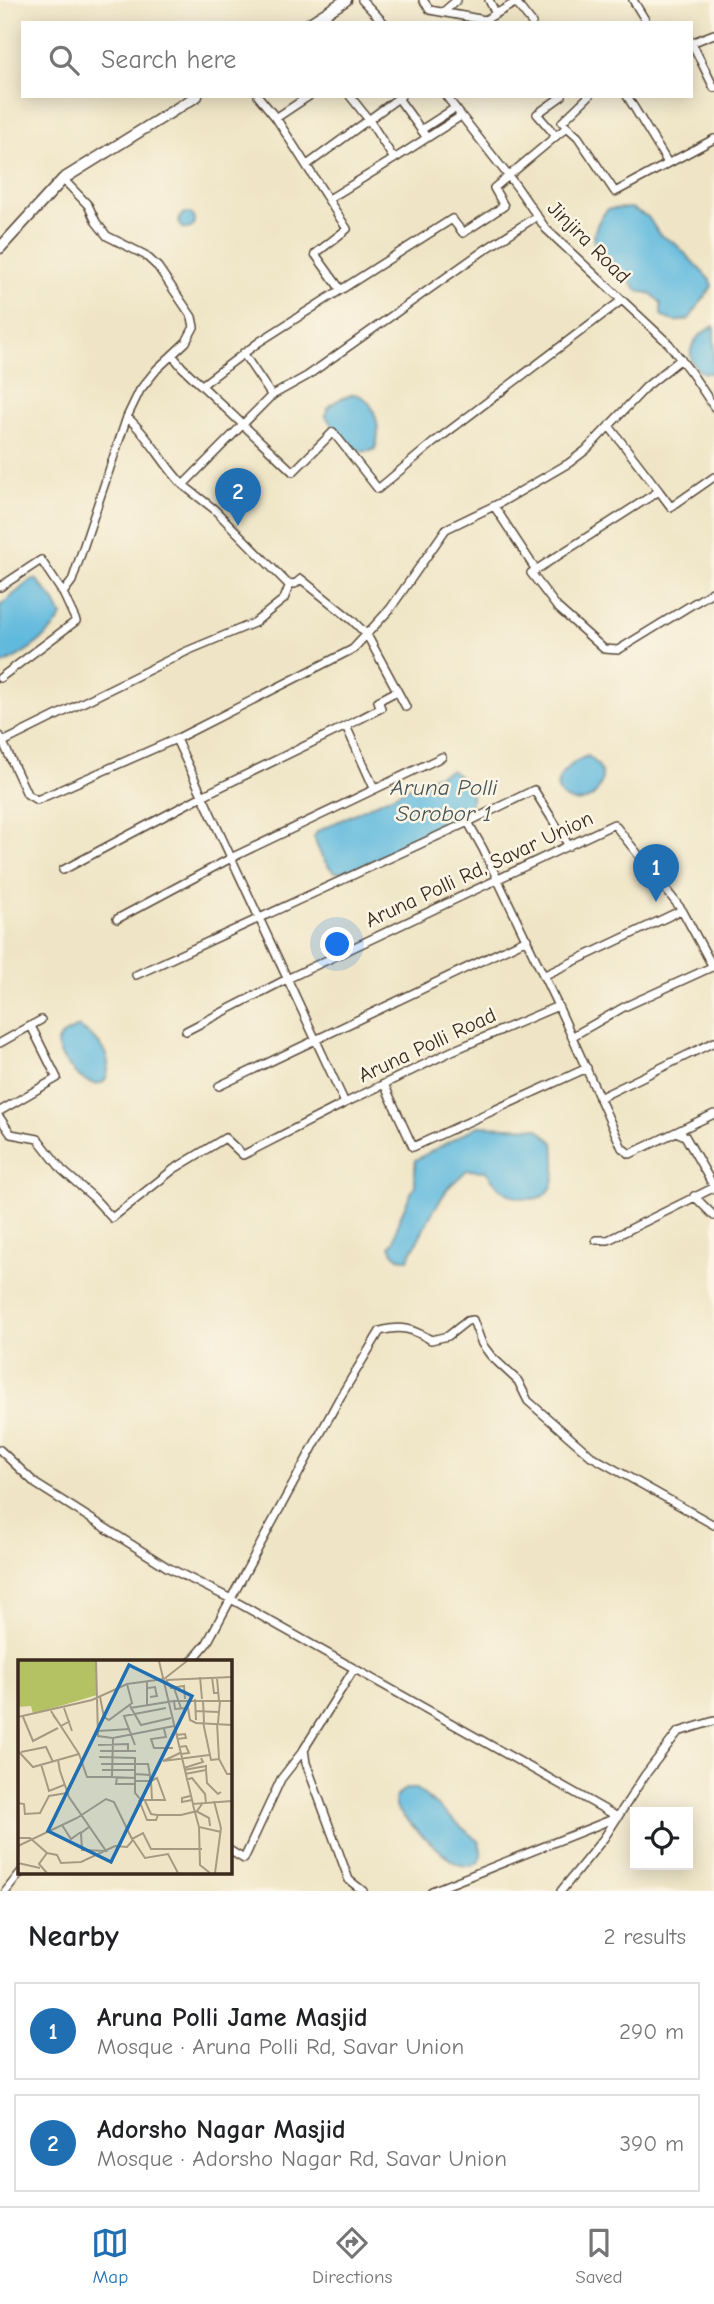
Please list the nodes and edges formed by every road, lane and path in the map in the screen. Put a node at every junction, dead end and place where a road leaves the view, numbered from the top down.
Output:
1 (346, 0) edge
2 (362, 0) edge
3 (423, 0) edge
4 (457, 0) edge
5 (489, 0) edge
6 (633, 0) edge
7 (518, 2) edge
8 (443, 12) junction
9 (496, 14) junction
10 (313, 21) edge
11 (382, 21) edge
12 (531, 21) edge
13 (646, 21) edge
14 (714, 34) edge
15 (693, 43) edge
16 (693, 45) edge
17 (714, 88) edge
18 (194, 98) edge
19 (260, 98) edge
20 (306, 98) edge
21 (352, 98) edge
22 (398, 98) edge
23 (400, 98) edge
24 (448, 98) edge
25 (559, 98) edge
26 (587, 98) edge
27 (628, 98) edge
28 (455, 108) junction
29 (461, 116) junction
30 (276, 118) junction
31 (369, 120) junction
32 (567, 127) junction
33 (421, 130) junction
34 (556, 136) junction
35 (427, 138) junction
36 (714, 139) edge
37 (394, 159) junction
38 (668, 163) junction
39 (307, 166) junction
40 (509, 178) junction
41 (63, 179) junction
42 (329, 199) junction
43 (537, 216) junction
44 (0, 248) edge
45 (341, 290) junction
46 (622, 300) junction
47 (243, 354) junction
48 (173, 356) junction
49 (681, 359) junction
50 (202, 385) junction
51 (272, 396) junction
52 (714, 407) edge
53 (127, 417) junction
54 (243, 424) junction
55 (609, 426) junction
56 (714, 478) edge
57 (183, 485) junction
58 (659, 491) junction
59 (494, 506) junction
60 (536, 569) junction
61 (290, 584) junction
62 (0, 587) edge
63 (714, 591) edge
64 (62, 593) junction
65 (367, 635) junction
66 (0, 678) edge
67 (397, 691) junction
68 (406, 708) dead end
69 (346, 726) junction
70 (176, 738) junction
71 (2, 739) edge
72 (442, 757) dead end
73 (374, 788) junction
74 (202, 796) junction
75 (468, 822) junction
76 (569, 845) junction
77 (233, 858) junction
78 (63, 870) dead end
79 (497, 880) junction
80 (682, 910) junction
81 (260, 916) junction
82 (117, 919) dead end
83 (527, 939) junction
84 (713, 967) edge
85 (136, 975) dead end
86 (544, 975) junction
87 (287, 979) junction
88 (558, 1006) junction
89 (41, 1020) dead end
90 (31, 1026) junction
91 (186, 1031) dead end
92 (573, 1036) junction
93 (316, 1040) junction
94 (714, 1042) edge
95 (0, 1043) edge
96 (587, 1068) junction
97 (384, 1084) junction
98 (219, 1086) dead end
99 (599, 1098) junction
100 (345, 1103) junction
101 (0, 1111) edge
102 (714, 1114) edge
103 (0, 1118) edge
104 (676, 1132) junction
105 (713, 1187) edge
106 (694, 1196) junction
107 (714, 1216) edge
108 (596, 1240) dead end
109 (0, 1450) edge
110 (714, 1525) edge
111 (231, 1599) junction
112 (193, 1660) edge
113 (354, 1669) junction
114 (714, 1721) edge
115 (306, 1746) junction
116 (618, 1817) junction
117 (231, 1851) edge
118 (20, 1874) edge
119 (6, 1891) edge
120 (363, 1891) edge
121 (432, 1891) edge
122 (561, 1891) edge

1 - 10 main road
2 - 11 street
3 - 8 street
4 - 8 street
5 - 9 street
6 - 13 street
7 - 9 street
7 - 12 street
8 - 9 street
14 - 15 street
16 - 17 street
18 - 41 main road
19 - 30 street
20 - 30 street
21 - 31 street
22 - 31 street
23 - 33 street
24 - 28 street, Jinjira Road
25 - 34 street
26 - 32 street
27 - 38 street
28 - 29 street, Jinjira Road
28 - 33 street
29 - 35 street
29 - 40 street, Jinjira Road
30 - 39 street
31 - 37 street
31 - 39 street
32 - 34 street
32 - 38 street
33 - 35 street
34 - 40 street
35 - 37 street
36 - 38 street
37 - 42 street
39 - 42 street
40 - 43 street, Jinjira Road
40 - 45 street
41 - 44 main road
41 - 48 street
42 - 45 street
43 - 46 street, Jinjira Road
43 - 51 street
45 - 47 street
46 - 49 street, Jinjira Road
46 - 54 street
47 - 50 street
47 - 51 street
48 - 50 street
48 - 53 street
49 - 52 street, Jinjira Road
49 - 55 street
50 - 54 street
51 - 54 street
53 - 57 street
53 - 64 street
54 - 57 street
55 - 58 street
55 - 59 street
56 - 58 street
57 - 61 street
58 - 60 street
59 - 60 street
59 - 65 street
60 - 63 street
61 - 65 street
61 - 71 street
62 - 64 street
64 - 66 street
65 - 67 street
65 - 70 street
67 - 68 street
67 - 69 street
69 - 73 street
69 - 74 street
70 - 71 street
70 - 74 street, Aruna Polli Road
72 - 73 street
73 - 77 street
74 - 77 street, Aruna Polli Road
74 - 78 street
75 - 76 street
75 - 79 street
75 - 81 street
76 - 79 street, Aruna Polli Rd, Savar Union
76 - 80 street, Aruna Polli Rd, Savar Union
77 - 81 street, Aruna Polli Road
77 - 82 street
79 - 83 street
79 - 87 street, Aruna Polli Rd, Savar Union
80 - 84 street
80 - 86 street
81 - 85 street
81 - 87 street, Aruna Polli Road
83 - 86 street
83 - 93 street
84 - 92 street
86 - 88 street
87 - 91 street, Aruna Polli Rd, Savar Union
87 - 93 street, Aruna Polli Road
88 - 92 street
88 - 97 street, Aruna Polli Road
89 - 90 street
90 - 95 street
90 - 101 street
92 - 96 street
93 - 98 street
93 - 100 street, Aruna Polli Road
94 - 99 street
96 - 97 street
96 - 99 street
97 - 100 street, Aruna Polli Road
99 - 104 street
100 - 103 street
102 - 104 street
104 - 105 street
105 - 106 street
106 - 107 street
106 - 108 street
109 - 111 street
110 - 111 street
111 - 112 street
111 - 113 street
113 - 115 street
113 - 116 street
114 - 116 street
115 - 117 street
115 - 120 street
116 - 121 street
116 - 122 street
118 - 119 street

